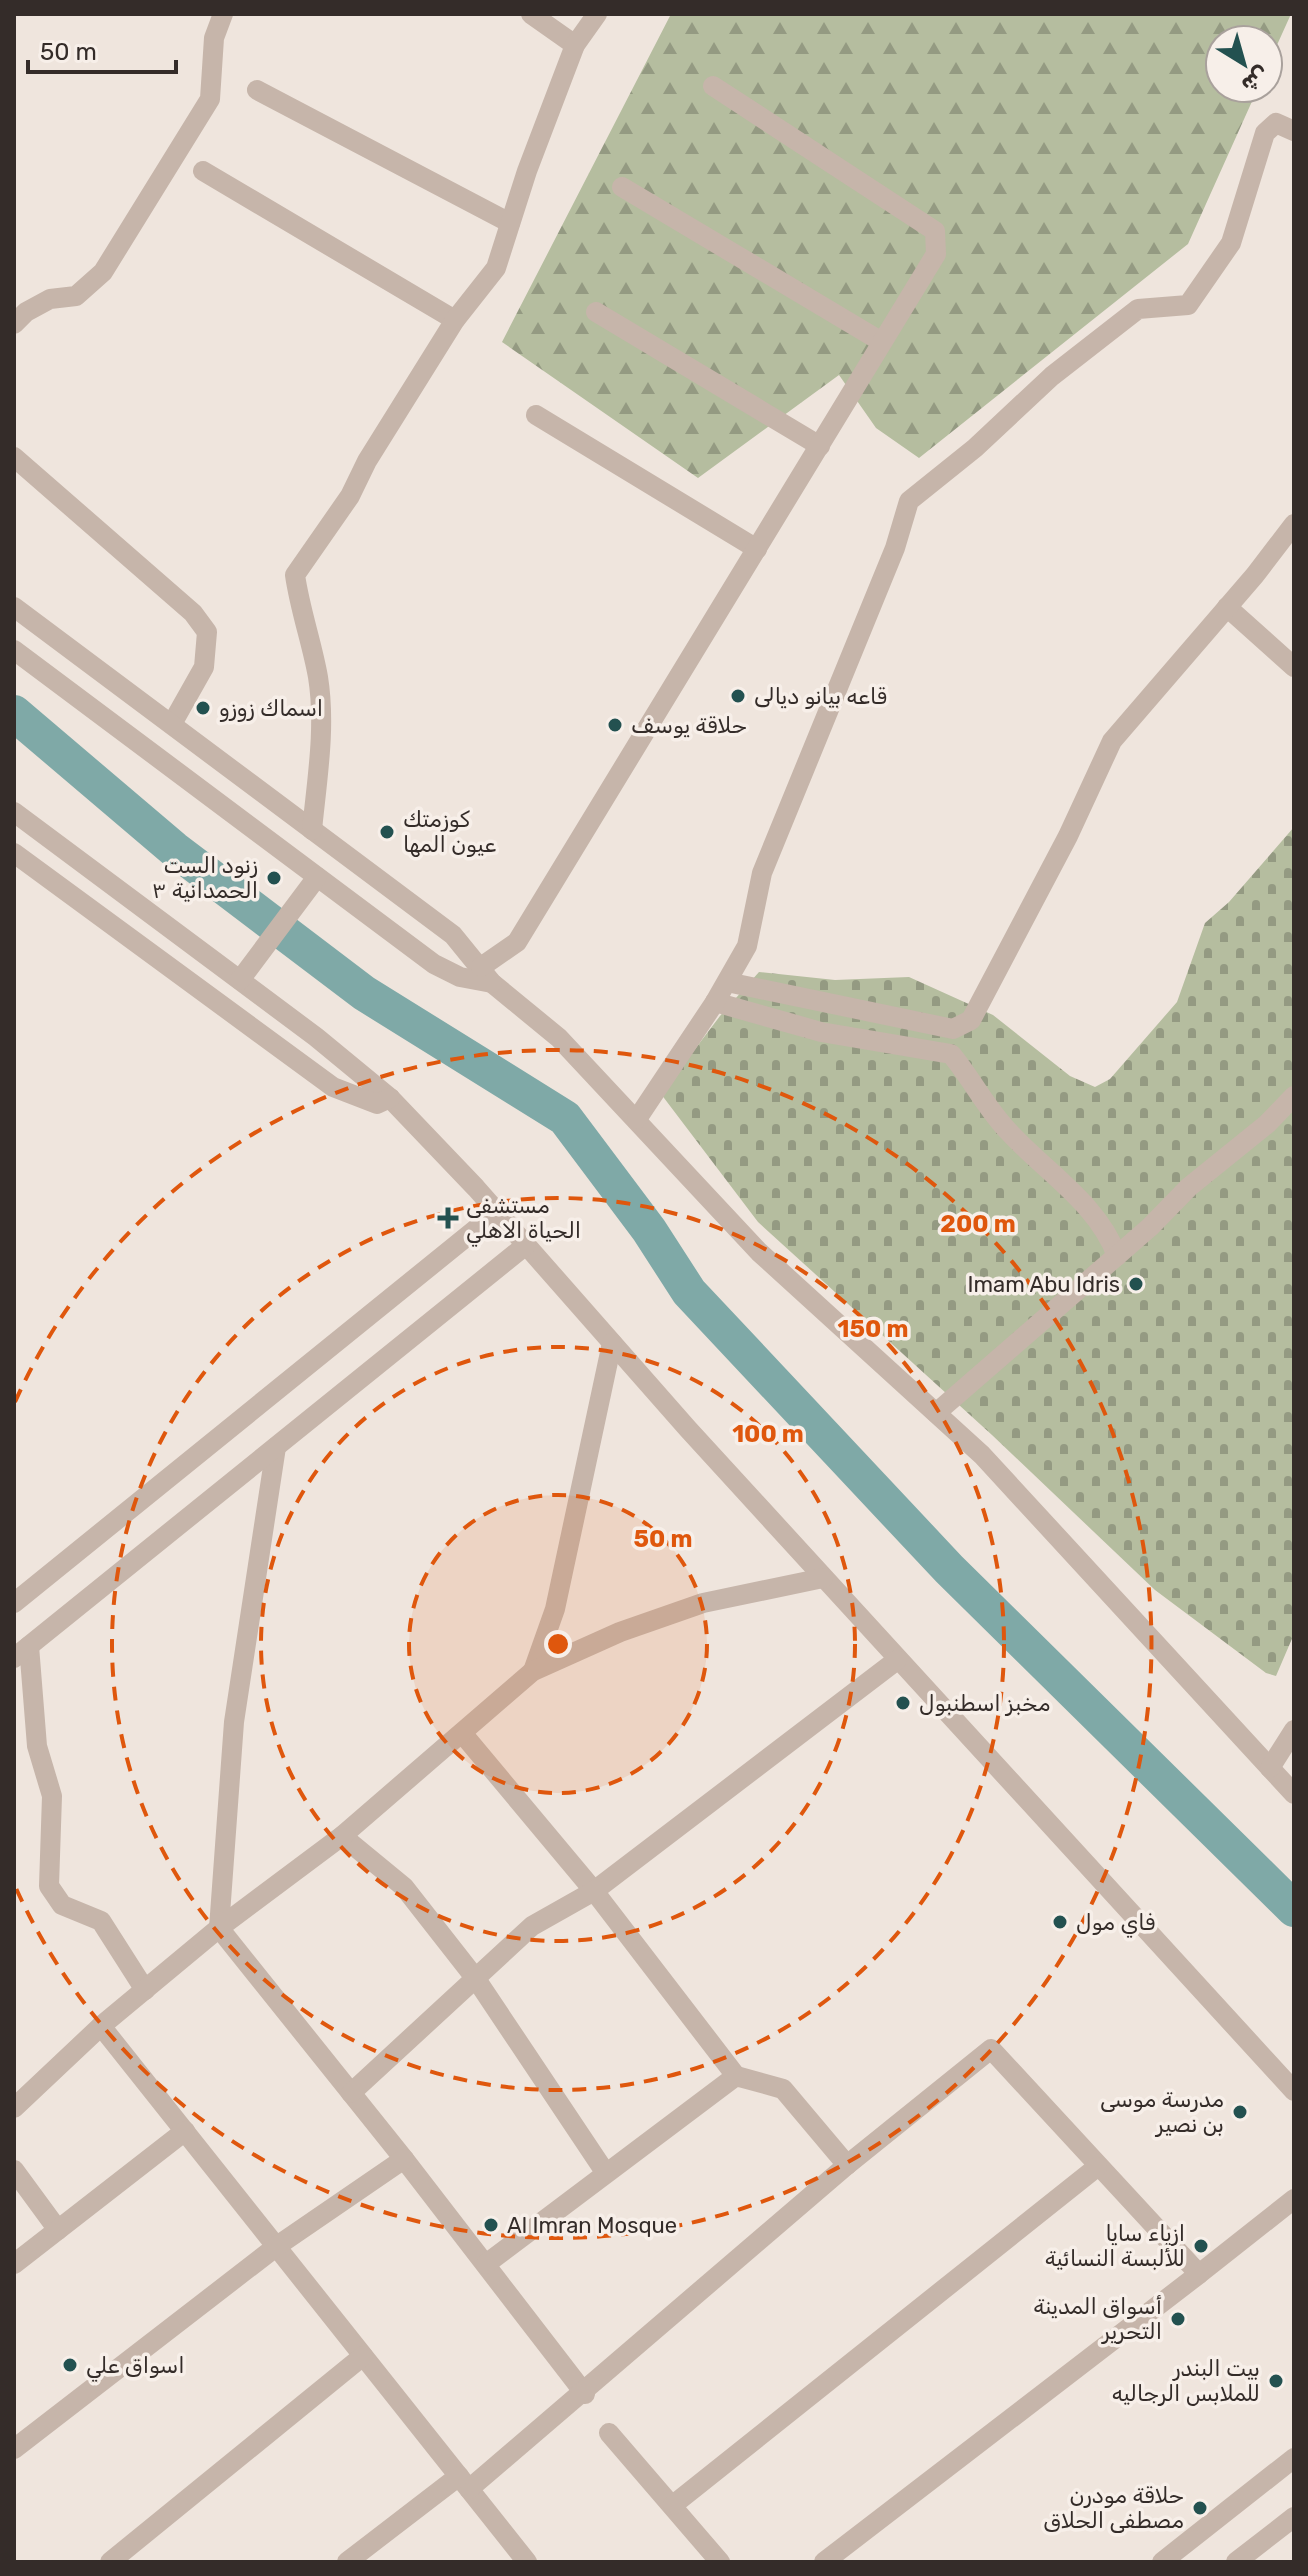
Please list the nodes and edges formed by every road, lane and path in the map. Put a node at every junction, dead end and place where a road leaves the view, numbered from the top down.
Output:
1 (223, 14) edge
2 (531, 14) edge
3 (597, 14) edge
4 (575, 45) junction
5 (713, 86) dead end
6 (257, 90) dead end
7 (1294, 129) edge
8 (203, 171) dead end
9 (622, 187) dead end
10 (510, 223) junction
11 (596, 312) dead end
12 (455, 320) junction
13 (14, 324) edge
14 (882, 342) junction
15 (536, 415) dead end
16 (820, 446) junction
17 (14, 457) edge
18 (1294, 524) edge
19 (757, 549) junction
20 (14, 607) edge
21 (1227, 607) junction
22 (14, 650) edge
23 (1294, 667) edge
24 (173, 722) junction
25 (251, 785) junction
26 (14, 812) edge
27 (231, 813) junction
28 (312, 830) junction
29 (14, 853) edge
30 (317, 877) junction
31 (486, 975) junction
32 (240, 980) junction
33 (727, 982) junction
34 (715, 1002) junction
35 (1294, 1096) edge
36 (390, 1098) junction
37 (637, 1119) junction
38 (497, 1212) junction
39 (526, 1245) junction
40 (1117, 1256) junction
41 (612, 1343) junction
42 (936, 1413) junction
43 (276, 1447) junction
44 (823, 1578) junction
45 (14, 1603) edge
46 (22, 1652) edge
47 (897, 1660) junction
48 (533, 1671) junction
49 (1294, 1730) edge
50 (462, 1733) junction
51 (1270, 1768) junction
52 (1294, 1794) edge
53 (342, 1836) junction
54 (594, 1891) junction
55 (219, 1928) junction
56 (476, 1979) junction
57 (145, 1990) junction
58 (101, 2026) junction
59 (736, 2076) junction
60 (1294, 2091) edge
61 (351, 2093) junction
62 (14, 2108) edge
63 (185, 2131) junction
64 (404, 2159) junction
65 (847, 2165) junction
66 (1097, 2167) junction
67 (14, 2170) edge
68 (605, 2172) junction
69 (1294, 2199) edge
70 (58, 2230) junction
71 (277, 2246) junction
72 (14, 2264) edge
73 (486, 2264) junction
74 (1199, 2274) junction
75 (363, 2356) junction
76 (585, 2394) junction
77 (609, 2433) dead end
78 (14, 2449) edge
79 (1294, 2458) edge
80 (464, 2482) junction
81 (673, 2505) junction
82 (1294, 2517) edge
83 (110, 2562) edge
84 (347, 2562) edge
85 (527, 2562) edge
86 (720, 2562) edge
87 (824, 2562) edge
88 (1162, 2562) edge
89 (1236, 2562) edge

1 - 13 street
2 - 4 street
3 - 4 street
4 - 10 street
5 - 14 street
6 - 10 street
7 - 33 street
8 - 12 street
9 - 14 street
10 - 12 street
11 - 16 street
12 - 28 street
14 - 16 street
15 - 19 street
16 - 19 street
17 - 24 street
18 - 21 street
19 - 31 street
20 - 24 street
21 - 23 street
21 - 33 street
22 - 27 street
24 - 25 street
25 - 27 street
25 - 28 street
26 - 32 street
27 - 30 street
28 - 31 street
29 - 36 street
30 - 31 street
30 - 32 street
31 - 37 street
32 - 36 street
33 - 34 street
34 - 37 street
34 - 40 street
35 - 40 street
36 - 38 street
37 - 42 street
38 - 39 street
38 - 45 street
39 - 41 street
39 - 43 street
40 - 42 street
41 - 44 street
41 - 48 street
42 - 51 street
43 - 46 street
43 - 55 street
44 - 47 street
44 - 48 street
46 - 57 street
47 - 54 street
47 - 60 street
48 - 50 street
49 - 51 street
50 - 53 street
50 - 54 street
51 - 52 street
53 - 55 street
53 - 56 street
54 - 56 street
54 - 59 street
55 - 57 street
55 - 61 street
56 - 61 street
56 - 68 street
57 - 58 street
58 - 62 street
58 - 63 street
59 - 65 street
59 - 68 street
61 - 64 street
63 - 70 street
63 - 71 street
64 - 71 street
64 - 73 street
65 - 66 street
65 - 76 street
66 - 74 street
66 - 81 street
67 - 70 street
68 - 73 street
69 - 74 street
70 - 72 street
71 - 75 street
71 - 78 street
73 - 76 street
74 - 87 street
75 - 80 street
75 - 83 street
76 - 80 street
77 - 81 street
79 - 88 street
80 - 84 street
80 - 85 street
81 - 86 street
82 - 89 street

